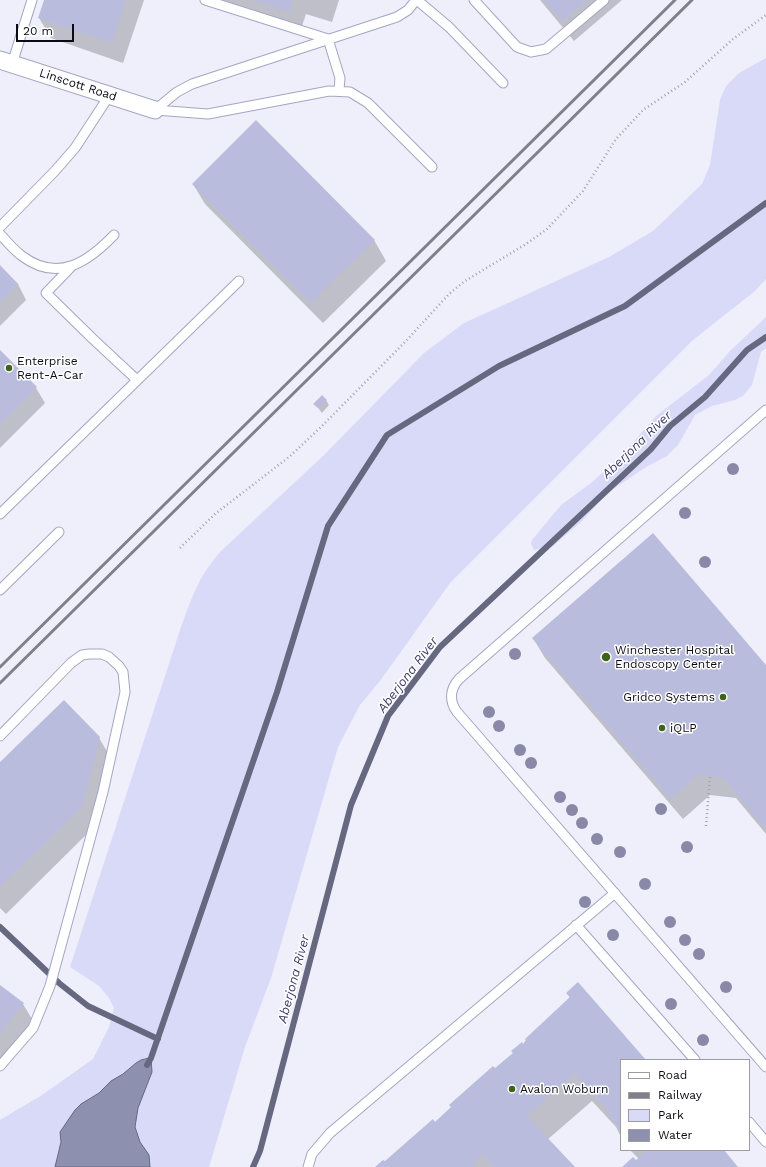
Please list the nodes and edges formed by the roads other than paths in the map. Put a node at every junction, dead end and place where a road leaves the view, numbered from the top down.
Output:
1 (32, 0) edge
2 (205, 0) edge
3 (416, 0) edge
4 (474, 0) edge
5 (604, 0) edge
6 (328, 40) junction
7 (6, 62) edge
8 (504, 83) dead end
9 (340, 90) junction
10 (109, 96) junction
11 (155, 110) junction
12 (432, 167) dead end
13 (0, 227) edge
14 (0, 234) edge
15 (114, 235) dead end
16 (72, 266) junction
17 (239, 281) dead end
18 (138, 380) junction
19 (766, 410) edge
20 (1, 510) edge
21 (59, 532) dead end
22 (0, 590) edge
23 (0, 736) edge
24 (615, 893) junction
25 (576, 925) junction
26 (693, 1059) edge
27 (0, 1066) edge
28 (766, 1067) edge
29 (750, 1123) edge
30 (766, 1142) edge
31 (308, 1167) edge

1 - 7 lane
2 - 6 lane
3 - 6 lane
3 - 8 lane
4 - 5 lane
6 - 9 lane
6 - 11 lane
7 - 10 street, Linscott Road
9 - 11 lane
9 - 12 lane
10 - 11 street, Linscott Road
10 - 13 lane
14 - 16 lane
15 - 16 lane
16 - 18 lane
17 - 18 lane
18 - 20 lane
19 - 24 lane
21 - 22 lane
23 - 27 lane
24 - 25 lane
24 - 28 lane
25 - 26 lane
25 - 31 lane
29 - 30 lane

